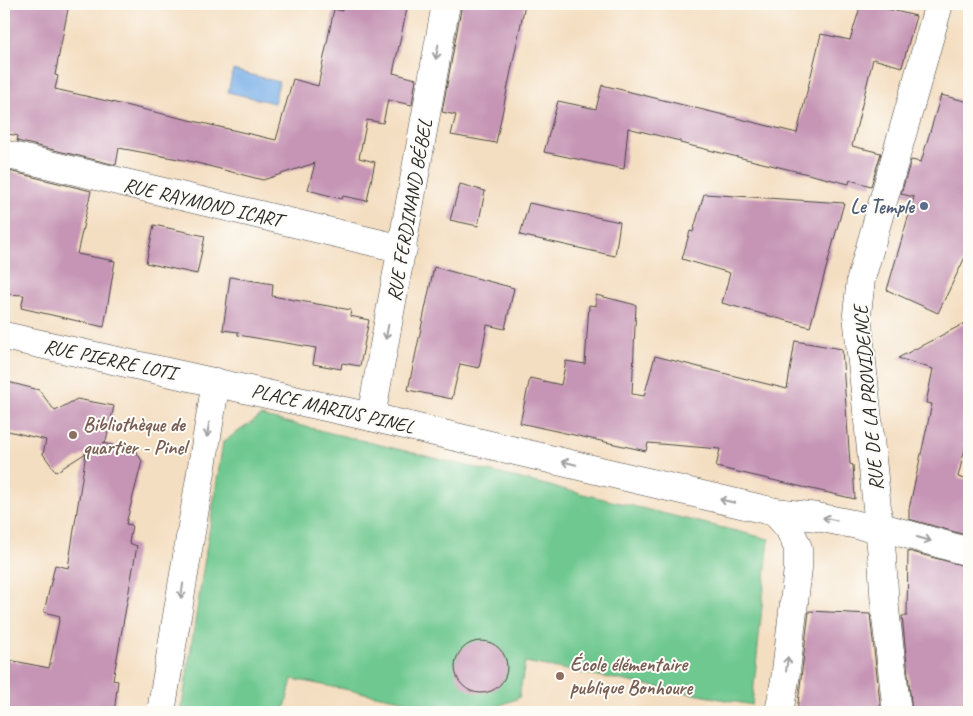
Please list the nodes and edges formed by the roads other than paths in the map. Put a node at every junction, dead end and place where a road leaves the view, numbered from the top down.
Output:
1 (446, 4) edge
2 (939, 4) edge
3 (4, 154) edge
4 (402, 249) junction
5 (4, 336) edge
6 (216, 382) junction
7 (371, 416) junction
8 (774, 512) junction
9 (878, 526) junction
10 (969, 552) edge
11 (161, 712) edge
12 (779, 712) edge
13 (897, 712) edge

1 -> 4 street, RUE FERDINAND BÉBEL
2 - 9 street, RUE DE LA PROVIDENCE
3 - 4 street, RUE RAYMOND ICART
4 -> 7 street, RUE FERDINAND BÉBEL
5 - 6 street, RUE PIERRE LOTI
6 - 7 street, PLACE MARIUS PINEL
6 -> 11 street
8 -> 7 street, PLACE MARIUS PINEL
9 -> 8 street, PLACE MARIUS PINEL
12 -> 8 street
9 -> 10 street, PLACE MARIUS PINEL
9 - 13 street, RUE DE LA PROVIDENCE

